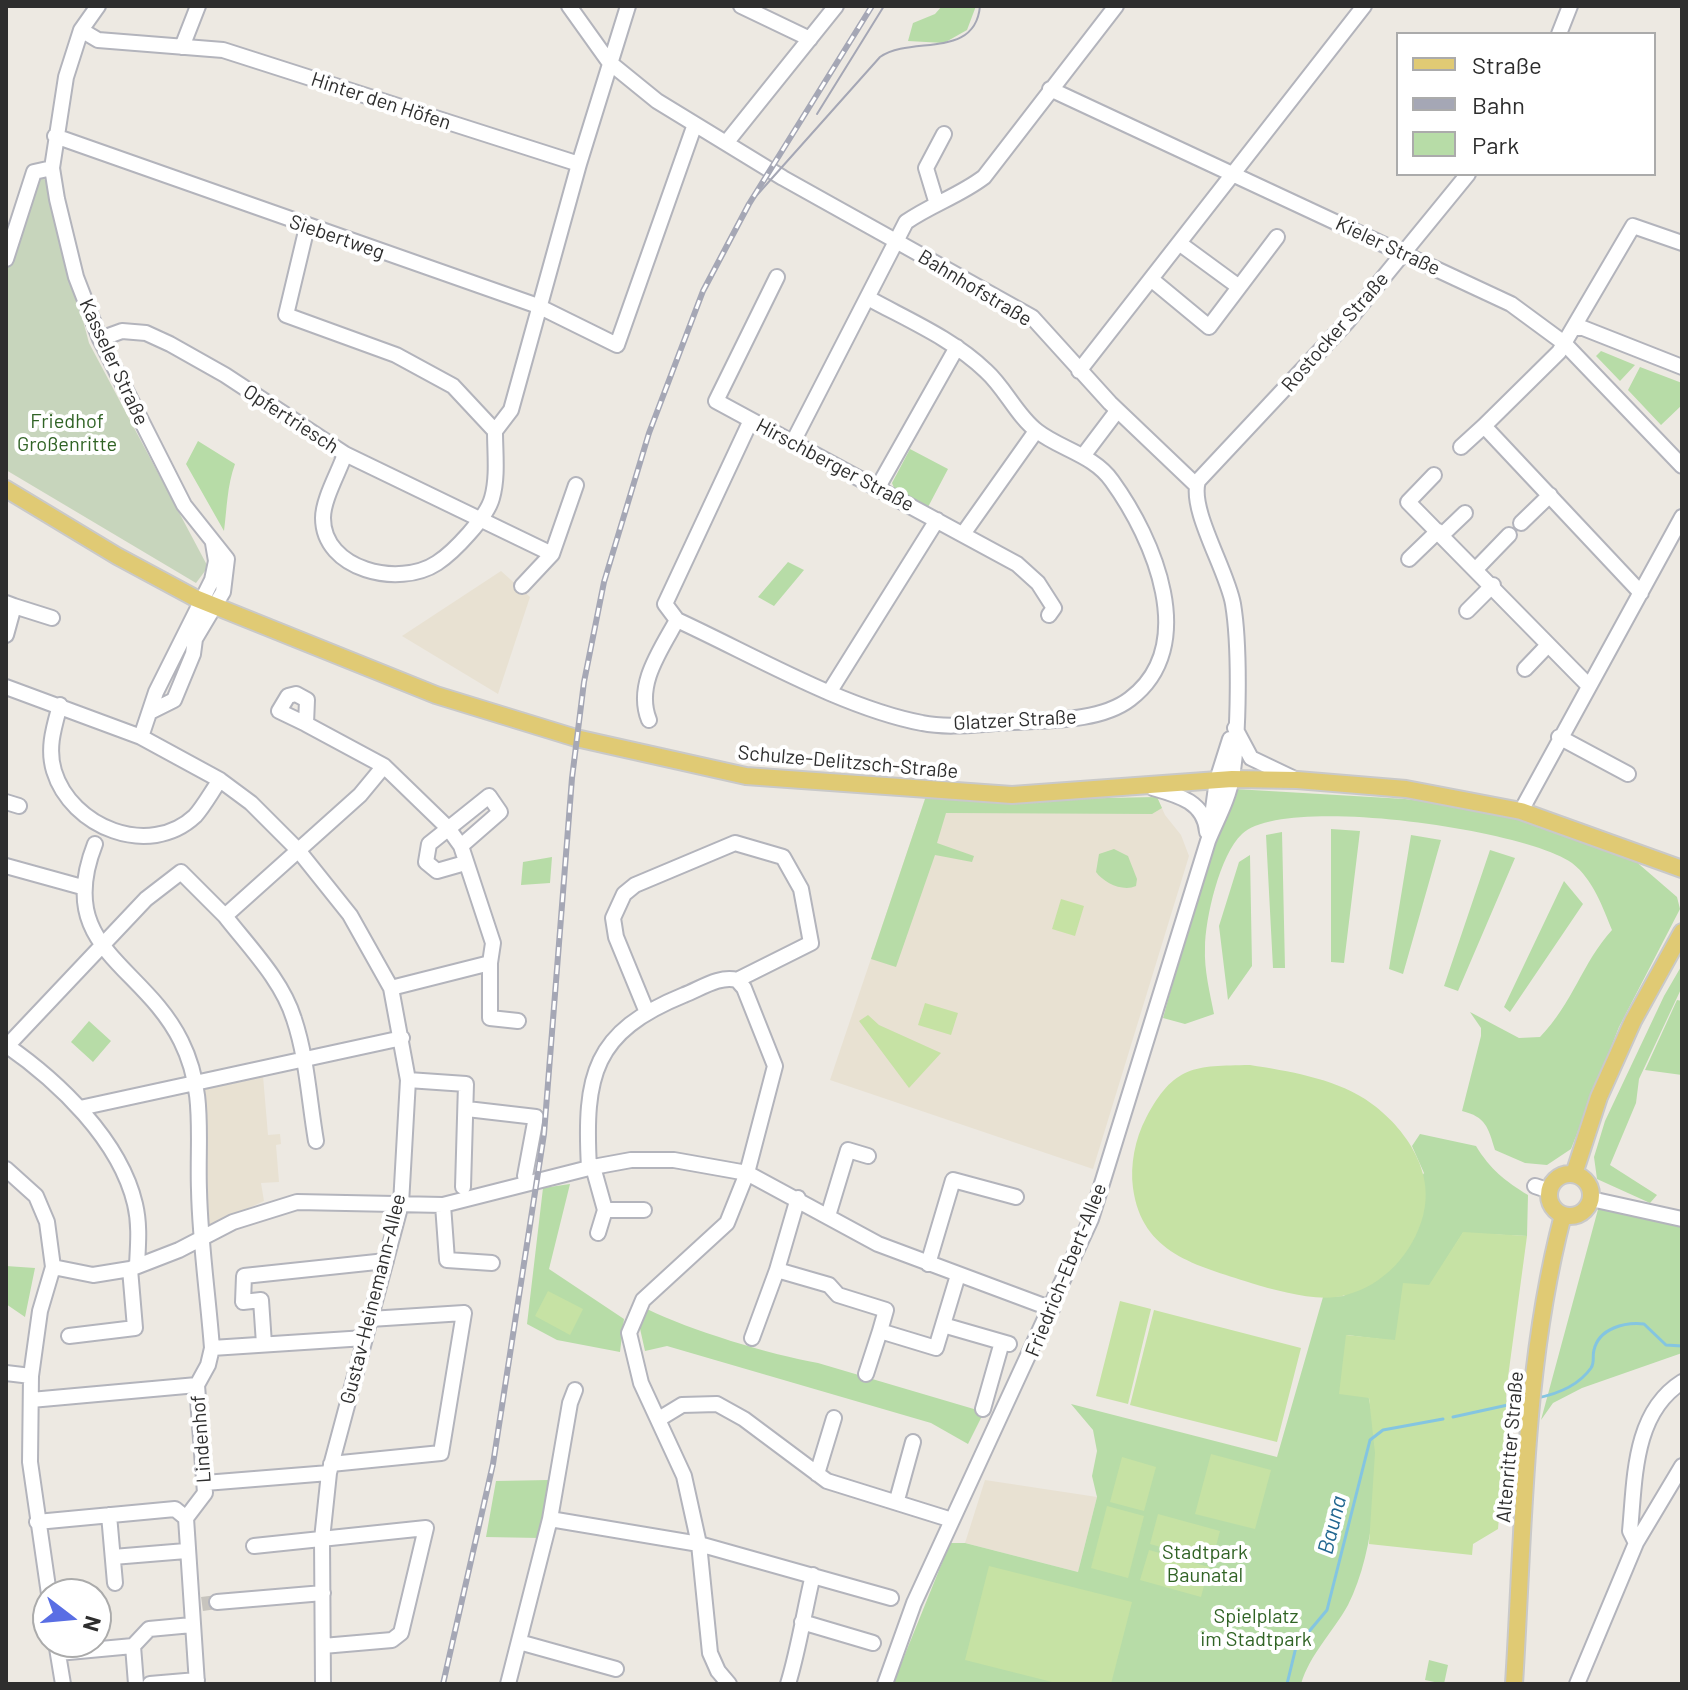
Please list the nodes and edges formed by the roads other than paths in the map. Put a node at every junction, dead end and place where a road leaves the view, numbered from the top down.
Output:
1 (98, 6) edge
2 (198, 6) edge
3 (569, 6) edge
4 (628, 6) edge
5 (741, 6) edge
6 (836, 6) edge
7 (1116, 6) edge
8 (1364, 6) edge
9 (1570, 6) edge
10 (81, 30) junction
11 (1560, 32) edge
12 (810, 39) junction
13 (182, 47) junction
14 (609, 62) junction
15 (1050, 89) junction
16 (695, 124) junction
17 (944, 134) dead end
18 (55, 136) junction
19 (726, 143) junction
20 (579, 164) junction
21 (52, 168) junction
22 (1233, 174) junction
23 (1466, 176) edge
24 (936, 201) junction
25 (307, 227) junction
26 (1277, 237) dead end
27 (896, 241) junction
28 (1179, 243) junction
29 (1682, 243) edge
30 (1404, 253) junction
31 (6, 259) edge
32 (777, 277) dead end
33 (1151, 279) junction
34 (1239, 287) junction
35 (868, 298) junction
36 (538, 306) junction
37 (1573, 328) junction
38 (100, 339) junction
39 (1564, 343) junction
40 (957, 347) junction
41 (1682, 367) edge
42 (1079, 371) junction
43 (1117, 411) junction
44 (751, 420) junction
45 (1484, 426) junction
46 (495, 431) junction
47 (1036, 431) junction
48 (793, 442) junction
49 (1461, 447) dead end
50 (345, 454) junction
51 (1083, 456) junction
52 (1682, 466) edge
53 (1434, 475) dead end
54 (576, 485) dead end
55 (1196, 485) junction
56 (878, 487) junction
57 (6, 489) edge
58 (1550, 495) junction
59 (1465, 513) dead end
60 (1682, 517) edge
61 (937, 520) junction
62 (480, 521) junction
63 (1521, 523) dead end
64 (1440, 533) junction
65 (963, 534) junction
66 (1509, 535) dead end
67 (552, 554) junction
68 (1409, 559) dead end
69 (1477, 568) junction
70 (1493, 585) junction
71 (522, 586) dead end
72 (1641, 593) junction
73 (10, 604) edge
74 (210, 604) junction
75 (1467, 611) dead end
76 (1049, 615) dead end
77 (52, 618) dead end
78 (677, 620) junction
79 (6, 635) edge
80 (1548, 645) junction
81 (1525, 669) dead end
82 (1588, 685) junction
83 (6, 687) edge
84 (830, 691) junction
85 (60, 705) junction
86 (649, 720) dead end
87 (306, 724) dead end
88 (1234, 728) junction
89 (141, 737) junction
90 (1559, 737) junction
91 (384, 766) junction
92 (1628, 774) dead end
93 (220, 780) junction
94 (1225, 780) junction
95 (1297, 780) junction
96 (1153, 788) junction
97 (1521, 811) junction
98 (448, 828) junction
99 (1208, 841) junction
100 (95, 844) dead end
101 (461, 846) junction
102 (298, 850) junction
103 (465, 863) junction
104 (6, 866) edge
105 (1682, 869) edge
106 (82, 887) junction
107 (225, 916) junction
108 (1682, 932) edge
109 (102, 946) junction
110 (490, 963) junction
111 (737, 980) junction
112 (391, 988) junction
113 (646, 1010) junction
114 (518, 1021) dead end
115 (402, 1038) junction
116 (7, 1045) edge
117 (305, 1061) junction
118 (408, 1080) junction
119 (198, 1083) junction
120 (80, 1108) junction
121 (467, 1109) junction
122 (316, 1141) dead end
123 (868, 1156) dead end
124 (591, 1167) junction
125 (6, 1169) edge
126 (747, 1173) junction
127 (1574, 1174) junction
128 (525, 1176) dead end
129 (463, 1187) dead end
130 (1016, 1197) dead end
131 (798, 1198) junction
132 (1591, 1199) junction
133 (401, 1204) junction
134 (443, 1205) junction
135 (605, 1210) junction
136 (644, 1210) dead end
137 (1563, 1215) junction
138 (828, 1216) junction
139 (1682, 1219) edge
140 (598, 1233) dead end
141 (203, 1238) junction
142 (386, 1261) junction
143 (492, 1263) dead end
144 (928, 1264) junction
145 (53, 1267) junction
146 (134, 1267) junction
147 (777, 1270) junction
148 (958, 1275) junction
149 (1052, 1309) junction
150 (370, 1319) junction
151 (943, 1325) junction
152 (880, 1331) junction
153 (69, 1336) dead end
154 (365, 1338) junction
155 (752, 1338) dead end
156 (264, 1344) junction
157 (212, 1348) junction
158 (6, 1373) edge
159 (866, 1374) dead end
160 (31, 1376) junction
161 (1682, 1382) edge
162 (197, 1385) junction
163 (575, 1390) dead end
164 (31, 1400) junction
165 (983, 1409) dead end
166 (834, 1418) dead end
167 (659, 1419) junction
168 (913, 1442) dead end
169 (1682, 1466) edge
170 (330, 1468) junction
171 (817, 1474) junction
172 (205, 1483) junction
173 (897, 1500) junction
174 (109, 1515) junction
175 (186, 1518) junction
176 (550, 1519) junction
177 (952, 1520) junction
178 (37, 1522) junction
179 (322, 1539) junction
180 (1636, 1543) junction
181 (699, 1544) junction
182 (254, 1546) dead end
183 (186, 1551) junction
184 (113, 1557) junction
185 (813, 1575) junction
186 (46, 1578) edge
187 (115, 1583) dead end
188 (323, 1593) junction
189 (891, 1598) dead end
190 (203, 1604) junction
191 (802, 1622) junction
192 (192, 1625) junction
193 (519, 1642) junction
194 (873, 1643) dead end
195 (133, 1646) junction
196 (323, 1646) junction
197 (112, 1647) edge
198 (59, 1658) edge
199 (616, 1669) dead end
200 (197, 1682) edge
201 (63, 1684) edge
202 (136, 1684) edge
203 (150, 1684) edge
204 (323, 1684) edge
205 (508, 1684) edge
206 (729, 1684) edge
207 (788, 1684) edge
208 (885, 1684) edge
209 (1514, 1684) edge
210 (1577, 1684) edge

1 - 10 street, Kasseler Straße
2 - 13 street
3 - 14 street, Bahnhofstraße
4 - 14 street
5 - 12 street
6 - 12 street
7 - 15 street
8 - 22 street
9 - 11 street
10 - 13 street, Hinter den Höfen
10 - 18 street, Kasseler Straße
12 - 19 street
13 - 20 street, Hinter den Höfen
14 - 16 street, Bahnhofstraße
14 - 20 street
15 - 22 street, Kieler Straße
15 - 24 street
16 - 19 street, Bahnhofstraße
16 - 36 street, Siebertweg
17 - 24 street
18 - 21 street, Kasseler Straße
18 - 25 street, Siebertweg
19 - 27 street, Bahnhofstraße
20 - 36 street
21 - 31 street
21 - 38 street, Kasseler Straße
22 - 28 street
22 - 30 street, Kieler Straße
23 - 30 street, Rostocker Straße
24 - 27 street
25 - 36 street, Siebertweg
25 - 46 street
26 - 34 street
27 - 35 street
27 - 42 street, Bahnhofstraße
28 - 33 street
28 - 34 street
29 - 37 street
30 - 39 street, Kieler Straße
30 - 55 street, Rostocker Straße
32 - 44 street, Hirschberger Straße
33 - 34 street
33 - 42 street
35 - 40 street
35 - 48 street
36 - 46 street
37 - 39 street
37 - 41 street
38 - 50 street, Opfertriesch
38 - 74 street, Kasseler Straße
39 - 45 street
39 - 52 street, Kieler Straße
40 - 47 street
40 - 56 street
42 - 43 street, Bahnhofstraße
43 - 51 street
43 - 55 street, Bahnhofstraße
44 - 48 street, Hirschberger Straße
44 - 78 street
45 - 49 street
45 - 58 street
46 - 62 street
47 - 51 street, Glatzer Straße
47 - 65 street
48 - 56 street, Hirschberger Straße
50 - 62 street, Opfertriesch
50 - 62 street
51 - 84 street, Glatzer Straße
53 - 64 street
54 - 67 street
55 - 88 street
56 - 61 street, Hirschberger Straße
57 - 74 main road, Schulze-Delitzsch-Straße
58 - 63 street
58 - 72 street
59 - 64 street
60 - 72 street
61 - 65 street, Hirschberger Straße
61 - 84 street
62 - 67 street, Opfertriesch
64 - 68 street
64 - 69 street
65 - 76 street, Hirschberger Straße
66 - 69 street
67 - 71 street
69 - 70 street
70 - 75 street
70 - 80 street
72 - 82 street
73 - 77 street
73 - 79 street
74 - 89 street, Kasseler Straße
74 - 96 main road, Schulze-Delitzsch-Straße
78 - 84 street, Glatzer Straße
78 - 86 street
80 - 81 street
80 - 82 street
82 - 90 street
83 - 85 street, Gustav-Heinemann-Allee
85 - 89 street, Gustav-Heinemann-Allee
85 - 93 street
87 - 91 street
88 - 94 street, Friedrich-Ebert-Allee
88 - 95 street
89 - 93 street, Gustav-Heinemann-Allee
90 - 92 street
90 - 97 street
91 - 98 street
91 - 102 street
93 - 102 street, Gustav-Heinemann-Allee
94 - 95 main road, Schulze-Delitzsch-Straße
94 - 96 main road, Schulze-Delitzsch-Straße
94 - 99 street, Friedrich-Ebert-Allee
95 - 97 main road, Schulze-Delitzsch-Straße
96 - 99 street
97 - 105 main road, Schulze-Delitzsch-Straße
98 - 101 street
98 - 101 street
98 - 103 street
99 - 149 street, Friedrich-Ebert-Allee
100 - 106 street
101 - 103 street
102 - 107 street
102 - 112 street, Gustav-Heinemann-Allee
103 - 110 street
104 - 106 street
106 - 109 street, Lindenhof
107 - 109 street
107 - 117 street
108 - 127 main road
109 - 116 street
109 - 119 street, Lindenhof
110 - 112 street
110 - 114 street
111 - 113 street
111 - 113 street
111 - 126 street
112 - 115 street, Gustav-Heinemann-Allee
113 - 124 street
115 - 117 street
115 - 118 street, Gustav-Heinemann-Allee
116 - 120 street
117 - 119 street
117 - 122 street
118 - 121 street
118 - 133 street, Gustav-Heinemann-Allee
119 - 120 street
119 - 141 street, Lindenhof
120 - 146 street
121 - 128 street
121 - 129 street
123 - 138 street
124 - 126 street
124 - 134 street
124 - 135 street
125 - 145 street
126 - 131 street
126 - 167 street
127 - 132 main road
127 - 137 main road
130 - 144 street
131 - 138 street
131 - 147 street
132 - 137 main road
132 - 139 street
133 - 134 street
133 - 141 street
133 - 142 street, Gustav-Heinemann-Allee
134 - 143 street
135 - 136 street
135 - 140 street
137 - 209 main road, Altenritter Straße
138 - 144 street
141 - 146 street
141 - 157 street, Lindenhof
142 - 150 street, Gustav-Heinemann-Allee
142 - 156 street
144 - 148 street
145 - 146 street
145 - 160 street
146 - 153 street
147 - 152 street
147 - 155 street
148 - 149 street
148 - 151 street
149 - 177 street, Friedrich-Ebert-Allee
150 - 154 street, Gustav-Heinemann-Allee
150 - 170 street
151 - 152 street
151 - 165 street
152 - 159 street
154 - 156 street
154 - 170 street, Gustav-Heinemann-Allee
156 - 157 street
157 - 162 street, Lindenhof
158 - 160 street
160 - 164 street
161 - 180 street
162 - 164 street
162 - 172 street, Lindenhof
163 - 176 street
164 - 178 street
166 - 171 street
167 - 171 street
167 - 181 street
168 - 173 street
169 - 180 street
170 - 172 street
170 - 179 street, Gustav-Heinemann-Allee
171 - 173 street
172 - 175 street, Lindenhof
173 - 177 street
174 - 175 street
174 - 178 street
174 - 184 street
175 - 183 street, Lindenhof
176 - 181 street
176 - 193 street
177 - 208 street, Friedrich-Ebert-Allee
178 - 186 street
179 - 182 street
179 - 188 street, Gustav-Heinemann-Allee
179 - 196 street
180 - 210 street
181 - 185 street
181 - 206 street
183 - 184 street
183 - 190 street, Lindenhof
184 - 187 street
185 - 189 street
185 - 191 street
188 - 190 street
188 - 196 street, Gustav-Heinemann-Allee
190 - 192 street, Lindenhof
191 - 194 street
191 - 207 street
192 - 195 street
192 - 200 street, Lindenhof
193 - 199 street
193 - 205 street
195 - 197 street
195 - 202 street
196 - 204 street, Gustav-Heinemann-Allee
198 - 201 street
200 - 203 street

